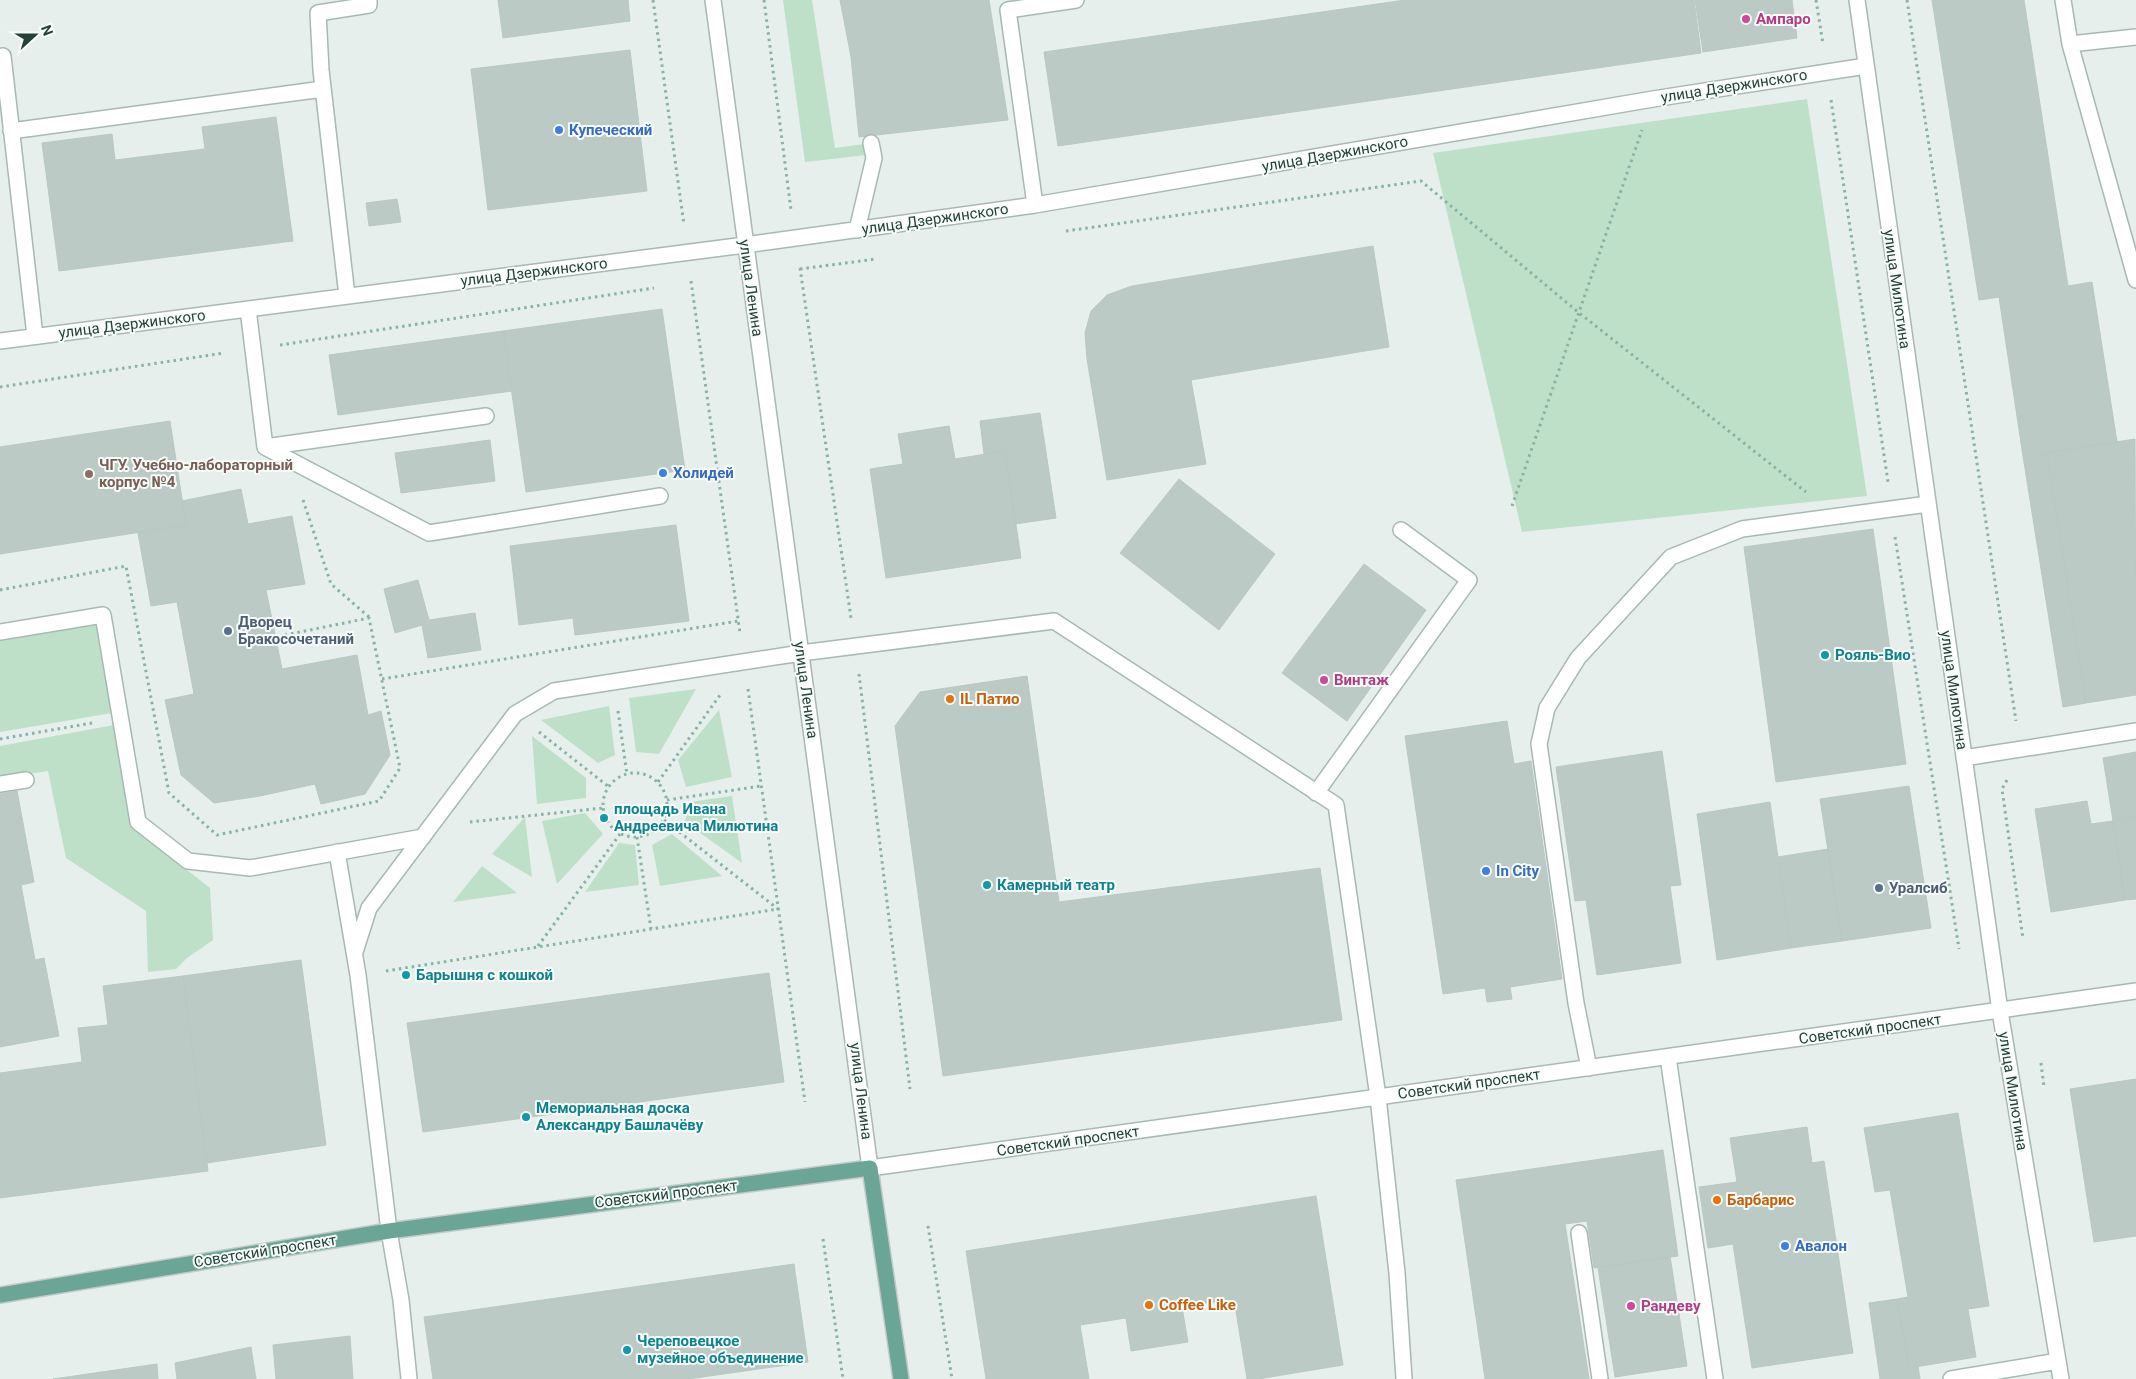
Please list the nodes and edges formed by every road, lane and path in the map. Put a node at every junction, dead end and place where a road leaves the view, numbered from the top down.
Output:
1 (369, 0) edge
2 (653, 0) edge
3 (713, 0) edge
4 (764, 0) edge
5 (1076, 0) edge
6 (1816, 0) edge
7 (1856, 0) edge
8 (1908, 0) edge
9 (2064, 0) edge
10 (2136, 37) edge
11 (2070, 44) junction
12 (3, 56) dead end
13 (1866, 66) junction
14 (1827, 72) junction
15 (323, 89) junction
16 (1653, 99) junction
17 (12, 131) junction
18 (871, 143) dead end
19 (1035, 205) junction
20 (857, 230) junction
21 (1056, 233) dead end
22 (795, 238) junction
23 (745, 245) junction
24 (688, 253) junction
25 (879, 258) dead end
26 (800, 269) junction
27 (2136, 280) edge
28 (692, 283) dead end
29 (682, 284) dead end
30 (662, 287) dead end
31 (347, 296) junction
32 (248, 309) junction
33 (1578, 312) junction
34 (35, 336) junction
35 (0, 341) edge
36 (253, 349) junction
37 (0, 387) edge
38 (486, 416) dead end
39 (265, 447) junction
40 (293, 462) junction
41 (1810, 495) dead end
42 (660, 496) dead end
43 (1928, 504) junction
44 (1512, 506) dead end
45 (1890, 509) junction
46 (1400, 530) dead end
47 (0, 590) edge
48 (369, 618) junction
49 (738, 621) dead end
50 (0, 632) edge
51 (285, 635) dead end
52 (855, 646) junction
53 (801, 653) junction
54 (744, 662) junction
55 (382, 679) junction
56 (614, 682) junction
57 (515, 714) junction
58 (120, 718) junction
59 (2136, 731) edge
60 (0, 739) edge
61 (2020, 749) junction
62 (1964, 758) junction
63 (627, 774) junction
64 (26, 780) dead end
65 (658, 782) junction
66 (0, 784) edge
67 (761, 786) dead end
68 (609, 787) junction
69 (1316, 793) junction
70 (667, 800) junction
71 (604, 808) junction
72 (664, 820) junction
73 (427, 831) junction
74 (620, 834) junction
75 (637, 837) junction
76 (337, 852) junction
77 (651, 929) junction
78 (2023, 939) dead end
79 (537, 947) junction
80 (1959, 949) dead end
81 (355, 952) junction
82 (358, 975) junction
83 (2136, 991) edge
84 (2000, 1011) junction
85 (1668, 1057) junction
86 (1589, 1068) junction
87 (910, 1088) dead end
88 (1378, 1097) junction
89 (870, 1168) junction
90 (928, 1226) dead end
91 (389, 1231) junction
92 (1579, 1233) dead end
93 (823, 1239) dead end
94 (0, 1295) edge
95 (2058, 1361) junction
96 (409, 1379) edge
97 (843, 1379) edge
98 (901, 1379) edge
99 (952, 1379) edge
100 (1404, 1379) edge
101 (1600, 1379) edge
102 (1715, 1379) edge
103 (1951, 1379) edge
104 (2061, 1379) edge

1 - 15 street
2 - 24 path
3 - 23 street, улица Ленина
4 - 22 path
5 - 19 street
6 - 14 path
7 - 13 street, улица Милютина
8 - 61 path
9 - 11 street
10 - 11 street
11 - 27 street
12 - 17 street
13 - 14 street, улица Дзержинского
13 - 43 street, улица Милютина
14 - 16 street, улица Дзержинского
14 - 45 path
15 - 17 street
15 - 31 street
16 - 19 street, улица Дзержинского
16 - 33 path
17 - 34 street
18 - 20 street
19 - 20 street, улица Дзержинского
20 - 22 street, улица Дзержинского
21 - 33 path
22 - 23 street, улица Дзержинского
22 - 26 path
23 - 24 street, улица Дзержинского
23 - 53 street, улица Ленина
24 - 31 street, улица Дзержинского
25 - 26 path
26 - 52 path
28 - 29 path
30 - 36 path
31 - 32 street, улица Дзержинского
32 - 34 street, улица Дзержинского
32 - 36 street
33 - 41 path
33 - 44 path
34 - 35 street, улица Дзержинского
36 - 37 path
36 - 39 street
38 - 39 street
39 - 40 street
40 - 42 street
40 - 48 path
43 - 45 street
43 - 62 street, улица Милютина
45 - 80 path
45 - 86 street
46 - 69 street
47 - 55 path
48 - 51 path
48 - 55 path
49 - 55 path
50 - 58 street
52 - 53 street
52 - 69 street
52 - 87 path
53 - 54 street
53 - 89 street, улица Ленина
54 - 56 street
54 - 65 path
56 - 57 street
56 - 63 path
57 - 68 path
57 - 73 street
58 - 60 path
58 - 76 street
59 - 61 street
61 - 62 street
61 - 78 path
62 - 84 street, улица Милютина
63 - 65 path
63 - 68 path
64 - 66 street
65 - 70 path
67 - 70 path
68 - 71 path
69 - 88 street
70 - 72 path
71 - 73 path
71 - 74 path
72 - 75 path
72 - 77 path
73 - 76 street
73 - 81 street
74 - 75 path
74 - 79 path
75 - 77 path
76 - 81 street
77 - 79 path
79 - 82 path
81 - 82 street
82 - 91 street
83 - 84 street, Советский проспект
84 - 85 street, Советский проспект
84 - 95 street, улица Милютина
85 - 86 street, Советский проспект
85 - 102 street
86 - 88 street, Советский проспект
88 - 89 street, Советский проспект
88 - 100 street
89 - 91 main road, Советский проспект
89 - 98 main road, улица Ленина
90 - 99 path
91 - 94 main road, Советский проспект
91 - 96 street
92 - 101 street
93 - 97 path
95 - 103 street
95 - 104 street, улица Милютина

